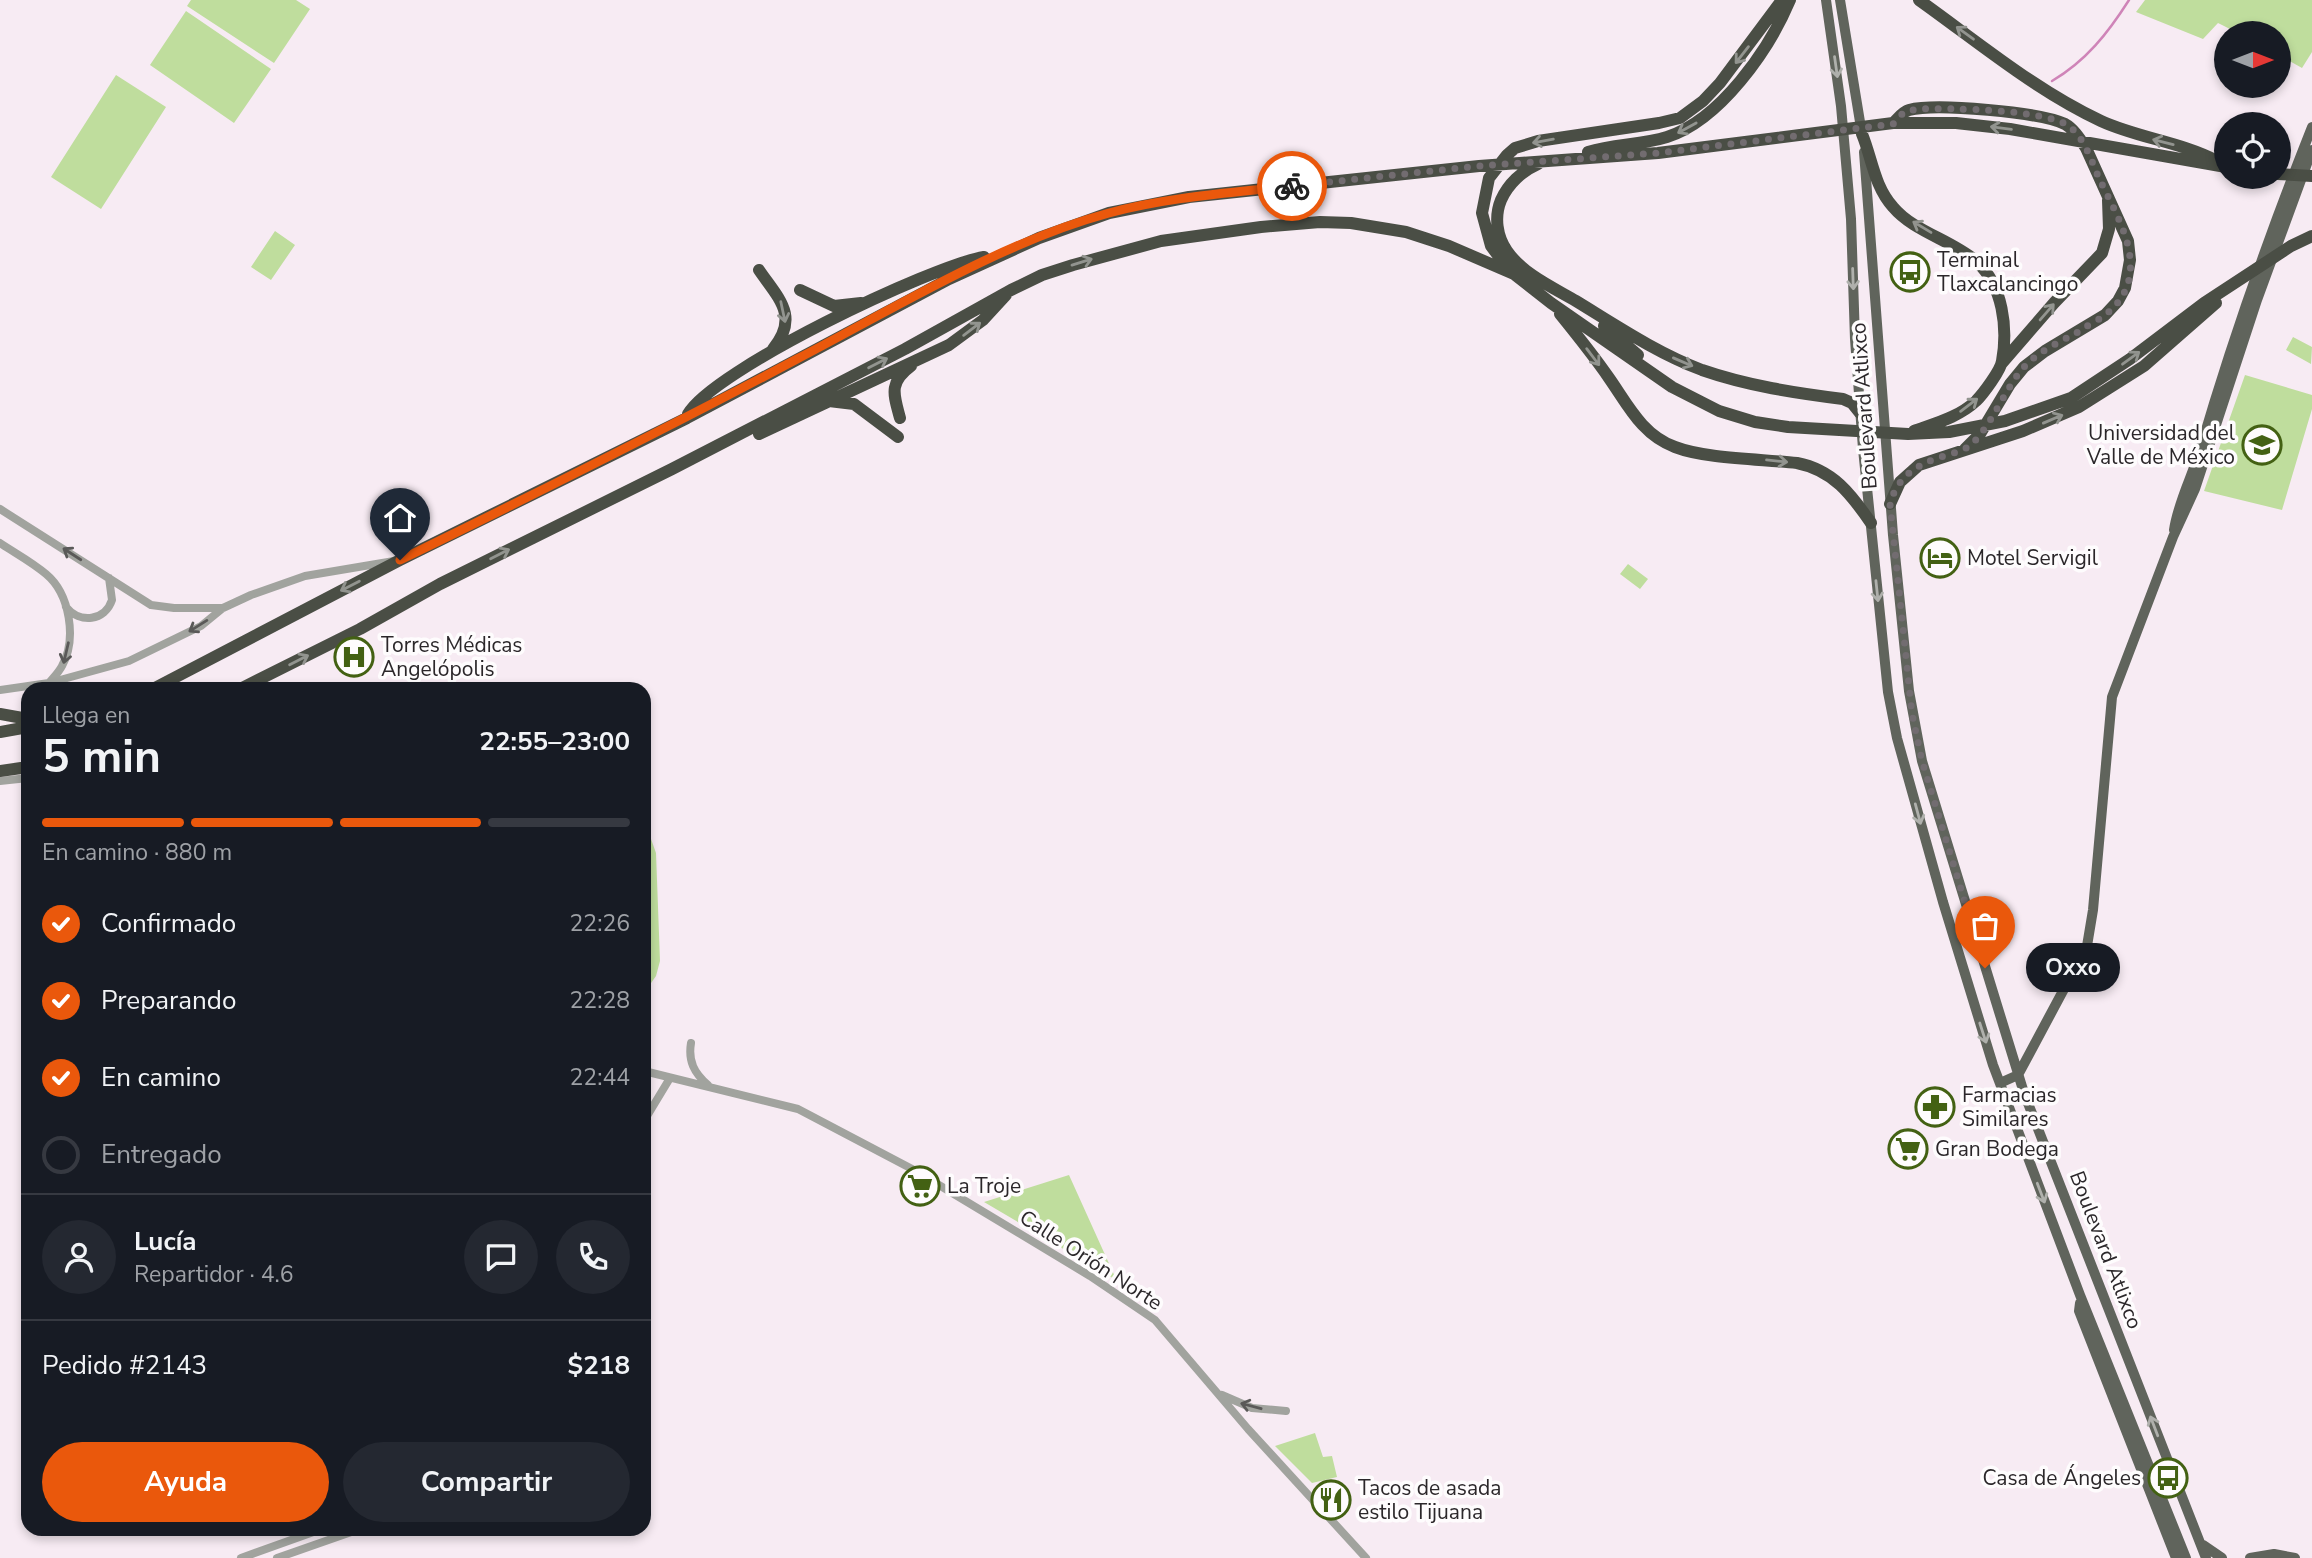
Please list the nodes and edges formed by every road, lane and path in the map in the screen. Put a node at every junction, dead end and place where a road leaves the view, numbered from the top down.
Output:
1 (1782, 0) edge
2 (1790, 0) edge
3 (1826, 0) edge
4 (1840, 0) edge
5 (1919, 0) edge
6 (1893, 124) junction
7 (2312, 127) edge
8 (1862, 134) junction
9 (2312, 150) edge
10 (1572, 159) junction
11 (1549, 160) junction
12 (2214, 161) edge
13 (2214, 165) edge
14 (2291, 175) edge
15 (2311, 176) edge
16 (2109, 198) junction
17 (1870, 218) junction
18 (1851, 219) junction
19 (2312, 236) edge
20 (999, 255) junction
21 (759, 270) dead end
22 (1514, 274) junction
23 (2245, 277) junction
24 (800, 290) dead end
25 (1011, 290) junction
26 (875, 299) junction
27 (1551, 303) junction
28 (1581, 304) junction
29 (767, 355) junction
30 (925, 357) junction
31 (2002, 363) junction
32 (1672, 387) junction
33 (825, 401) junction
34 (1860, 413) junction
35 (687, 418) junction
36 (901, 418) dead end
37 (1901, 434) junction
38 (898, 437) dead end
39 (1965, 449) junction
40 (672, 469) junction
41 (1890, 504) junction
42 (0, 509) edge
43 (1871, 523) junction
44 (2173, 537) junction
45 (0, 543) edge
46 (400, 560) junction
47 (109, 578) junction
48 (66, 607) junction
49 (223, 608) junction
50 (50, 682) edge
51 (53, 682) edge
52 (165, 682) edge
53 (258, 682) edge
54 (21, 687) edge
55 (0, 690) edge
56 (0, 714) edge
57 (21, 718) edge
58 (21, 728) edge
59 (0, 732) edge
60 (21, 769) edge
61 (0, 771) edge
62 (21, 779) edge
63 (0, 781) edge
64 (691, 1043) dead end
65 (651, 1074) edge
66 (2018, 1075) junction
67 (670, 1078) junction
68 (2000, 1083) junction
69 (710, 1087) junction
70 (651, 1109) edge
71 (2080, 1295) junction
72 (1218, 1394) junction
73 (1286, 1411) dead end
74 (302, 1536) edge
75 (340, 1536) edge
76 (2200, 1542) junction
77 (241, 1558) edge
78 (277, 1558) edge
79 (1366, 1558) edge
80 (2176, 1558) edge
81 (2186, 1558) edge
82 (2206, 1558) edge
83 (2222, 1558) edge
84 (2250, 1558) edge
85 (2295, 1558) edge

1 -> 22 highway
2 -> 10 highway
3 -> 18 main road, Boulevard Atlixco
4 - 8 main road, Boulevard Atlixco
12 -> 5 highway
6 - 10 highway
13 -> 6 highway
6 - 16 highway
7 - 44 main road
8 - 17 main road, Boulevard Atlixco
31 -> 8 highway
9 - 44 main road
10 - 11 highway
11 - 20 highway
11 - 28 highway
14 - 15 highway
31 -> 16 highway
16 - 39 highway
17 - 18 main road
17 - 41 main road, Boulevard Atlixco
18 -> 34 main road, Boulevard Atlixco
19 - 23 highway
20 - 26 highway
20 - 35 highway
21 -> 29 highway
25 -> 22 highway
22 - 27 highway
37 -> 23 highway
39 -> 23 highway
24 - 26 highway
30 -> 25 highway
40 -> 25 highway
26 - 29 highway
27 - 32 highway
27 -> 43 highway
28 - 32 highway
28 -> 34 highway
29 - 35 highway
30 - 33 highway
30 - 36 highway
37 -> 31 highway
32 - 37 highway
33 - 38 highway
33 - 40 highway
34 - 43 main road, Boulevard Atlixco
35 - 46 highway
39 - 41 highway
53 -> 40 highway
41 - 66 main road, Boulevard Atlixco
47 -> 42 street
43 -> 68 main road, Boulevard Atlixco
44 - 66 main road
45 - 48 street
46 - 49 street
46 -> 52 highway
47 - 48 street
47 - 49 street
48 -> 50 street
49 -> 51 street
54 - 55 street
56 - 57 highway
58 - 59 highway
60 - 61 highway
62 - 63 street
64 - 69 street
65 - 67 street, Calle Orión Norte
66 - 68 main road
76 -> 66 main road, Boulevard Atlixco
67 - 69 street, Calle Orión Norte
67 - 70 street
68 -> 71 main road, Boulevard Atlixco
69 - 72 street, Calle Orión Norte
71 - 80 main road
71 - 81 main road, Boulevard Atlixco
73 -> 72 street
72 - 79 street, Calle Orión Norte
74 - 77 street
75 - 78 street
76 - 82 main road, Boulevard Atlixco
76 - 83 main road
84 - 85 main road

